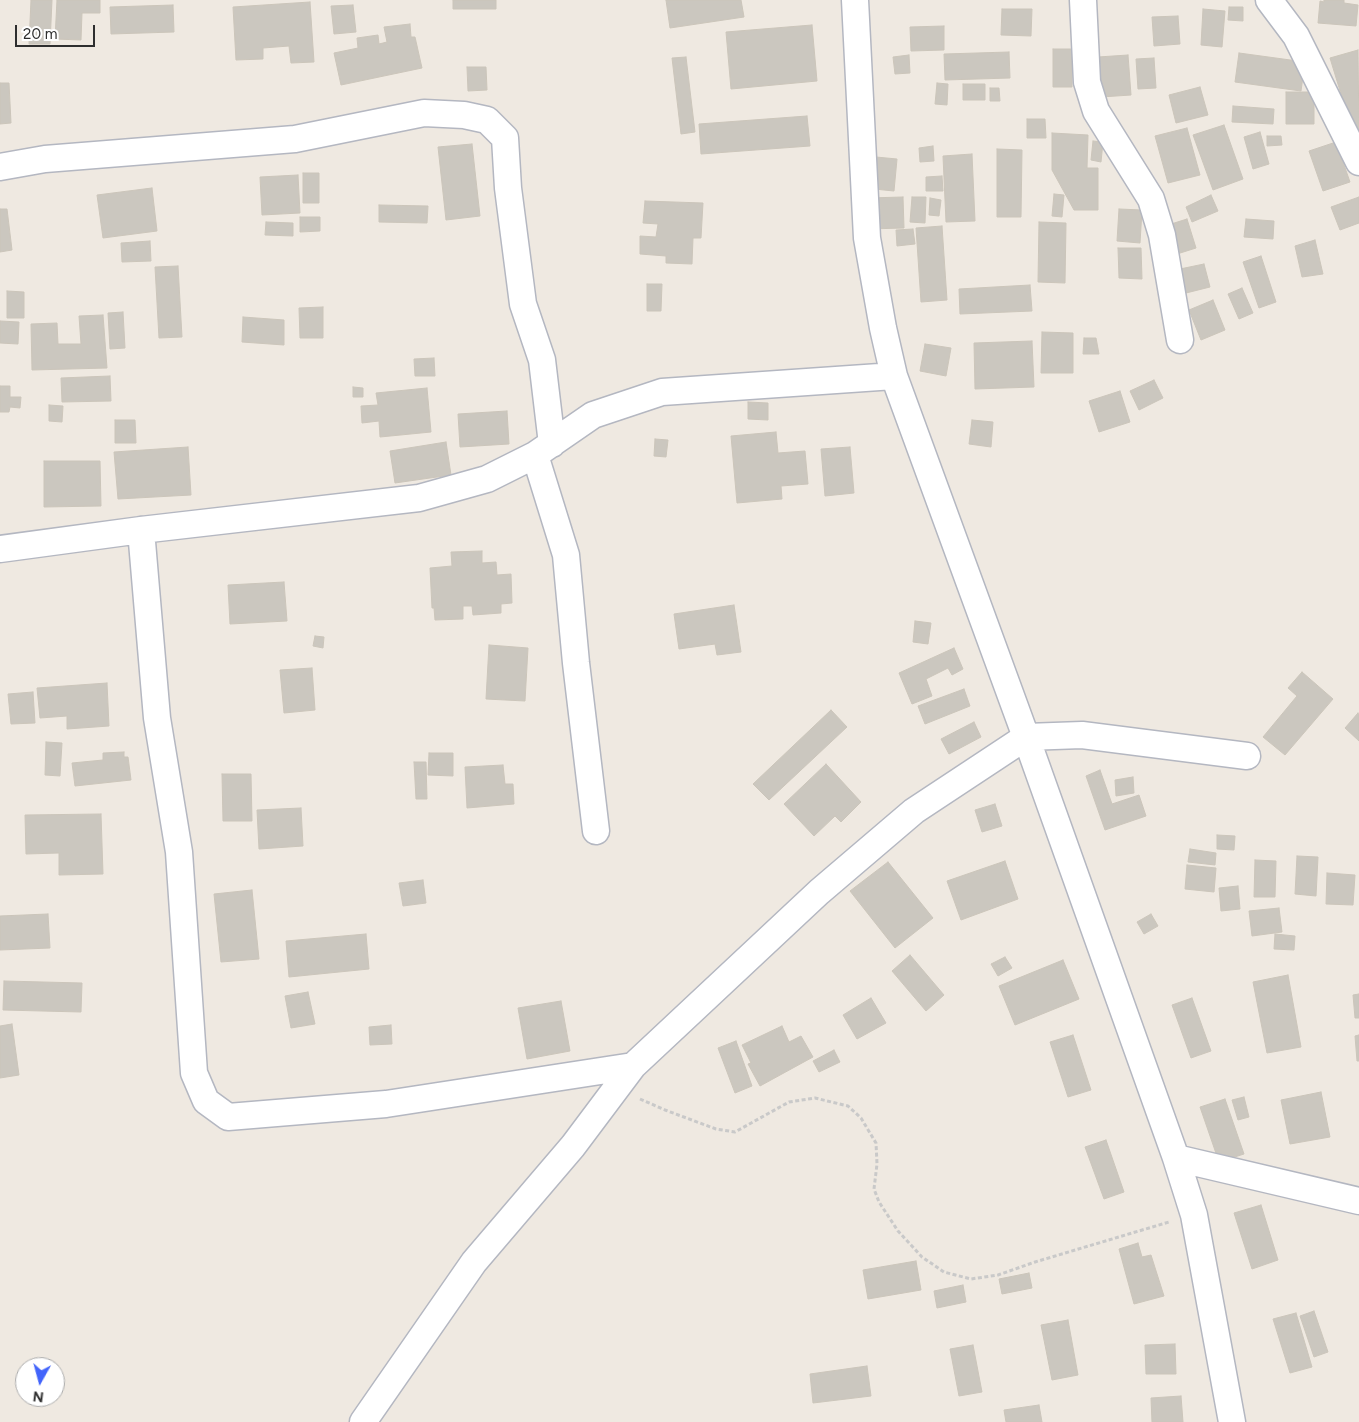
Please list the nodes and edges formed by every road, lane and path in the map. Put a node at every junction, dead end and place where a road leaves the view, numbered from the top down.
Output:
1 (855, 0) edge
2 (1082, 0) edge
3 (1270, 0) edge
4 (1359, 162) edge
5 (0, 168) edge
6 (1180, 340) dead end
7 (894, 376) junction
8 (544, 450) junction
9 (141, 530) junction
10 (0, 549) edge
11 (1026, 737) junction
12 (1247, 756) dead end
13 (596, 831) dead end
14 (633, 1066) junction
15 (616, 1088) junction
16 (1176, 1158) junction
17 (1359, 1201) edge
18 (1194, 1215) junction
19 (362, 1422) edge
20 (1232, 1422) edge

1 - 7 street
2 - 6 street
3 - 4 street
5 - 8 street
7 - 8 street
7 - 11 street
8 - 9 street
8 - 13 street
9 - 10 street
9 - 14 street
11 - 12 street
11 - 14 street
11 - 16 street
14 - 15 street
15 - 18 path
15 - 19 street
16 - 17 street
16 - 18 street
18 - 20 street

